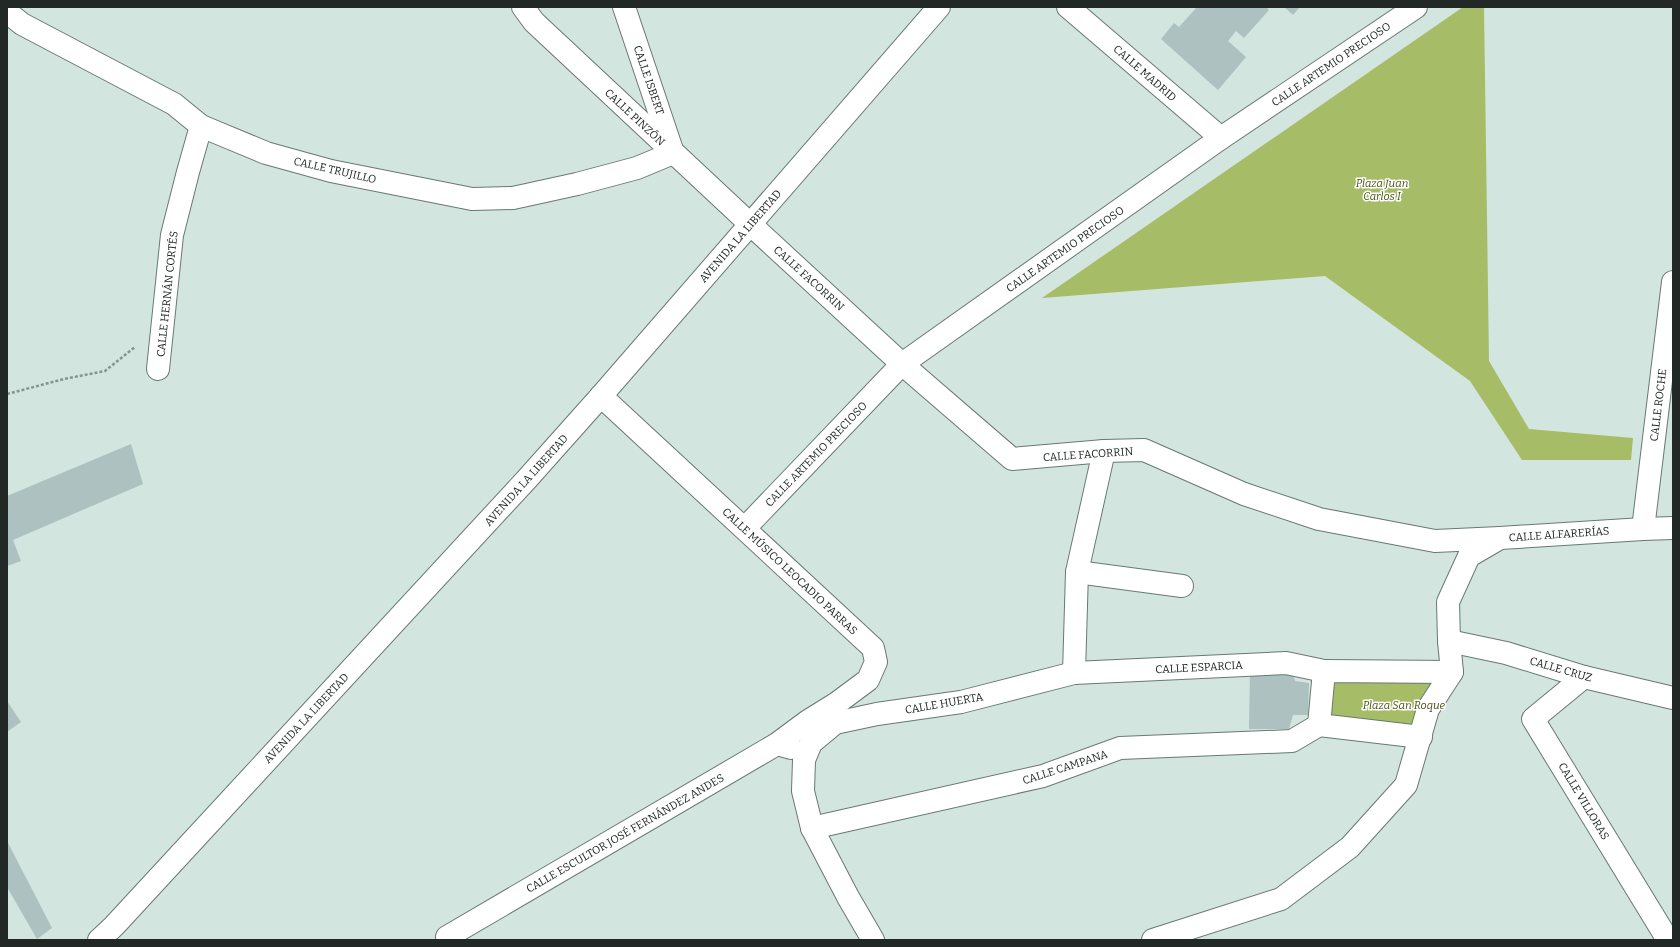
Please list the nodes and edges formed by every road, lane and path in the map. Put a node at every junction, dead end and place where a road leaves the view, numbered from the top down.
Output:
1 (523, 7) edge
2 (624, 7) edge
3 (939, 7) edge
4 (1068, 7) edge
5 (1408, 9) edge
6 (15, 18) edge
7 (201, 126) junction
8 (1221, 138) junction
9 (673, 153) junction
10 (750, 224) junction
11 (1673, 282) edge
12 (140, 343) dead end
13 (902, 364) junction
14 (158, 369) dead end
15 (7, 394) edge
16 (601, 396) junction
17 (1104, 452) junction
18 (745, 528) junction
19 (1673, 528) edge
20 (1643, 529) junction
21 (1500, 538) junction
22 (1077, 572) junction
23 (1182, 586) dead end
24 (1449, 641) junction
25 (1324, 671) junction
26 (1452, 672) junction
27 (1074, 673) junction
28 (1584, 677) junction
29 (1673, 698) edge
30 (1319, 725) junction
31 (1421, 737) junction
32 (777, 744) junction
33 (807, 752) junction
34 (812, 828) junction
35 (111, 935) edge
36 (447, 937) dead end
37 (874, 940) edge
38 (1153, 940) edge
39 (1668, 940) edge

1 - 9 street, CALLE PINZÓN
2 - 9 street, CALLE ISBERT
3 - 10 street, AVENIDA LA LIBERTAD
4 - 8 street, CALLE MADRID
5 - 8 street, CALLE ARTEMIO PRECIOSO
6 - 7 street, CALLE TRUJILLO
7 - 9 street, CALLE TRUJILLO
7 - 14 street, CALLE HERNÁN CORTÉS
8 - 13 street, CALLE ARTEMIO PRECIOSO
9 - 10 street, CALLE PINZÓN
10 - 13 street, CALLE FACORRIN
10 - 16 street, AVENIDA LA LIBERTAD
11 - 20 street, CALLE ROCHE
12 - 15 path
13 - 17 street, CALLE FACORRIN
13 - 18 street, CALLE ARTEMIO PRECIOSO
16 - 18 street, CALLE MÚSICO LEOCADIO PARRAS
16 - 35 street, AVENIDA LA LIBERTAD
17 - 21 street, CALLE FACORRIN
17 - 22 street
18 - 32 street, CALLE MÚSICO LEOCADIO PARRAS
19 - 20 street, CALLE ALFARERÍAS
20 - 21 street, CALLE ALFARERÍAS
21 - 24 street, CALLE ALFARERÍAS
22 - 23 street
22 - 27 street
24 - 26 street, CALLE ALFARERÍAS
24 - 28 street, CALLE CRUZ
25 - 26 street, CALLE ESPARCIA
25 - 27 street, CALLE ESPARCIA
25 - 30 street
26 - 31 street
27 - 33 street, CALLE HUERTA
28 - 29 street, CALLE CRUZ
28 - 39 street, CALLE VILLORAS
30 - 31 street
30 - 34 street, CALLE CAMPANA
31 - 38 street
32 - 33 street
32 - 36 street, CALLE ESCULTOR JOSÉ FERNÁNDEZ ANDES
33 - 34 street, CALLE HUERTA
34 - 37 street, CALLE HUERTA

